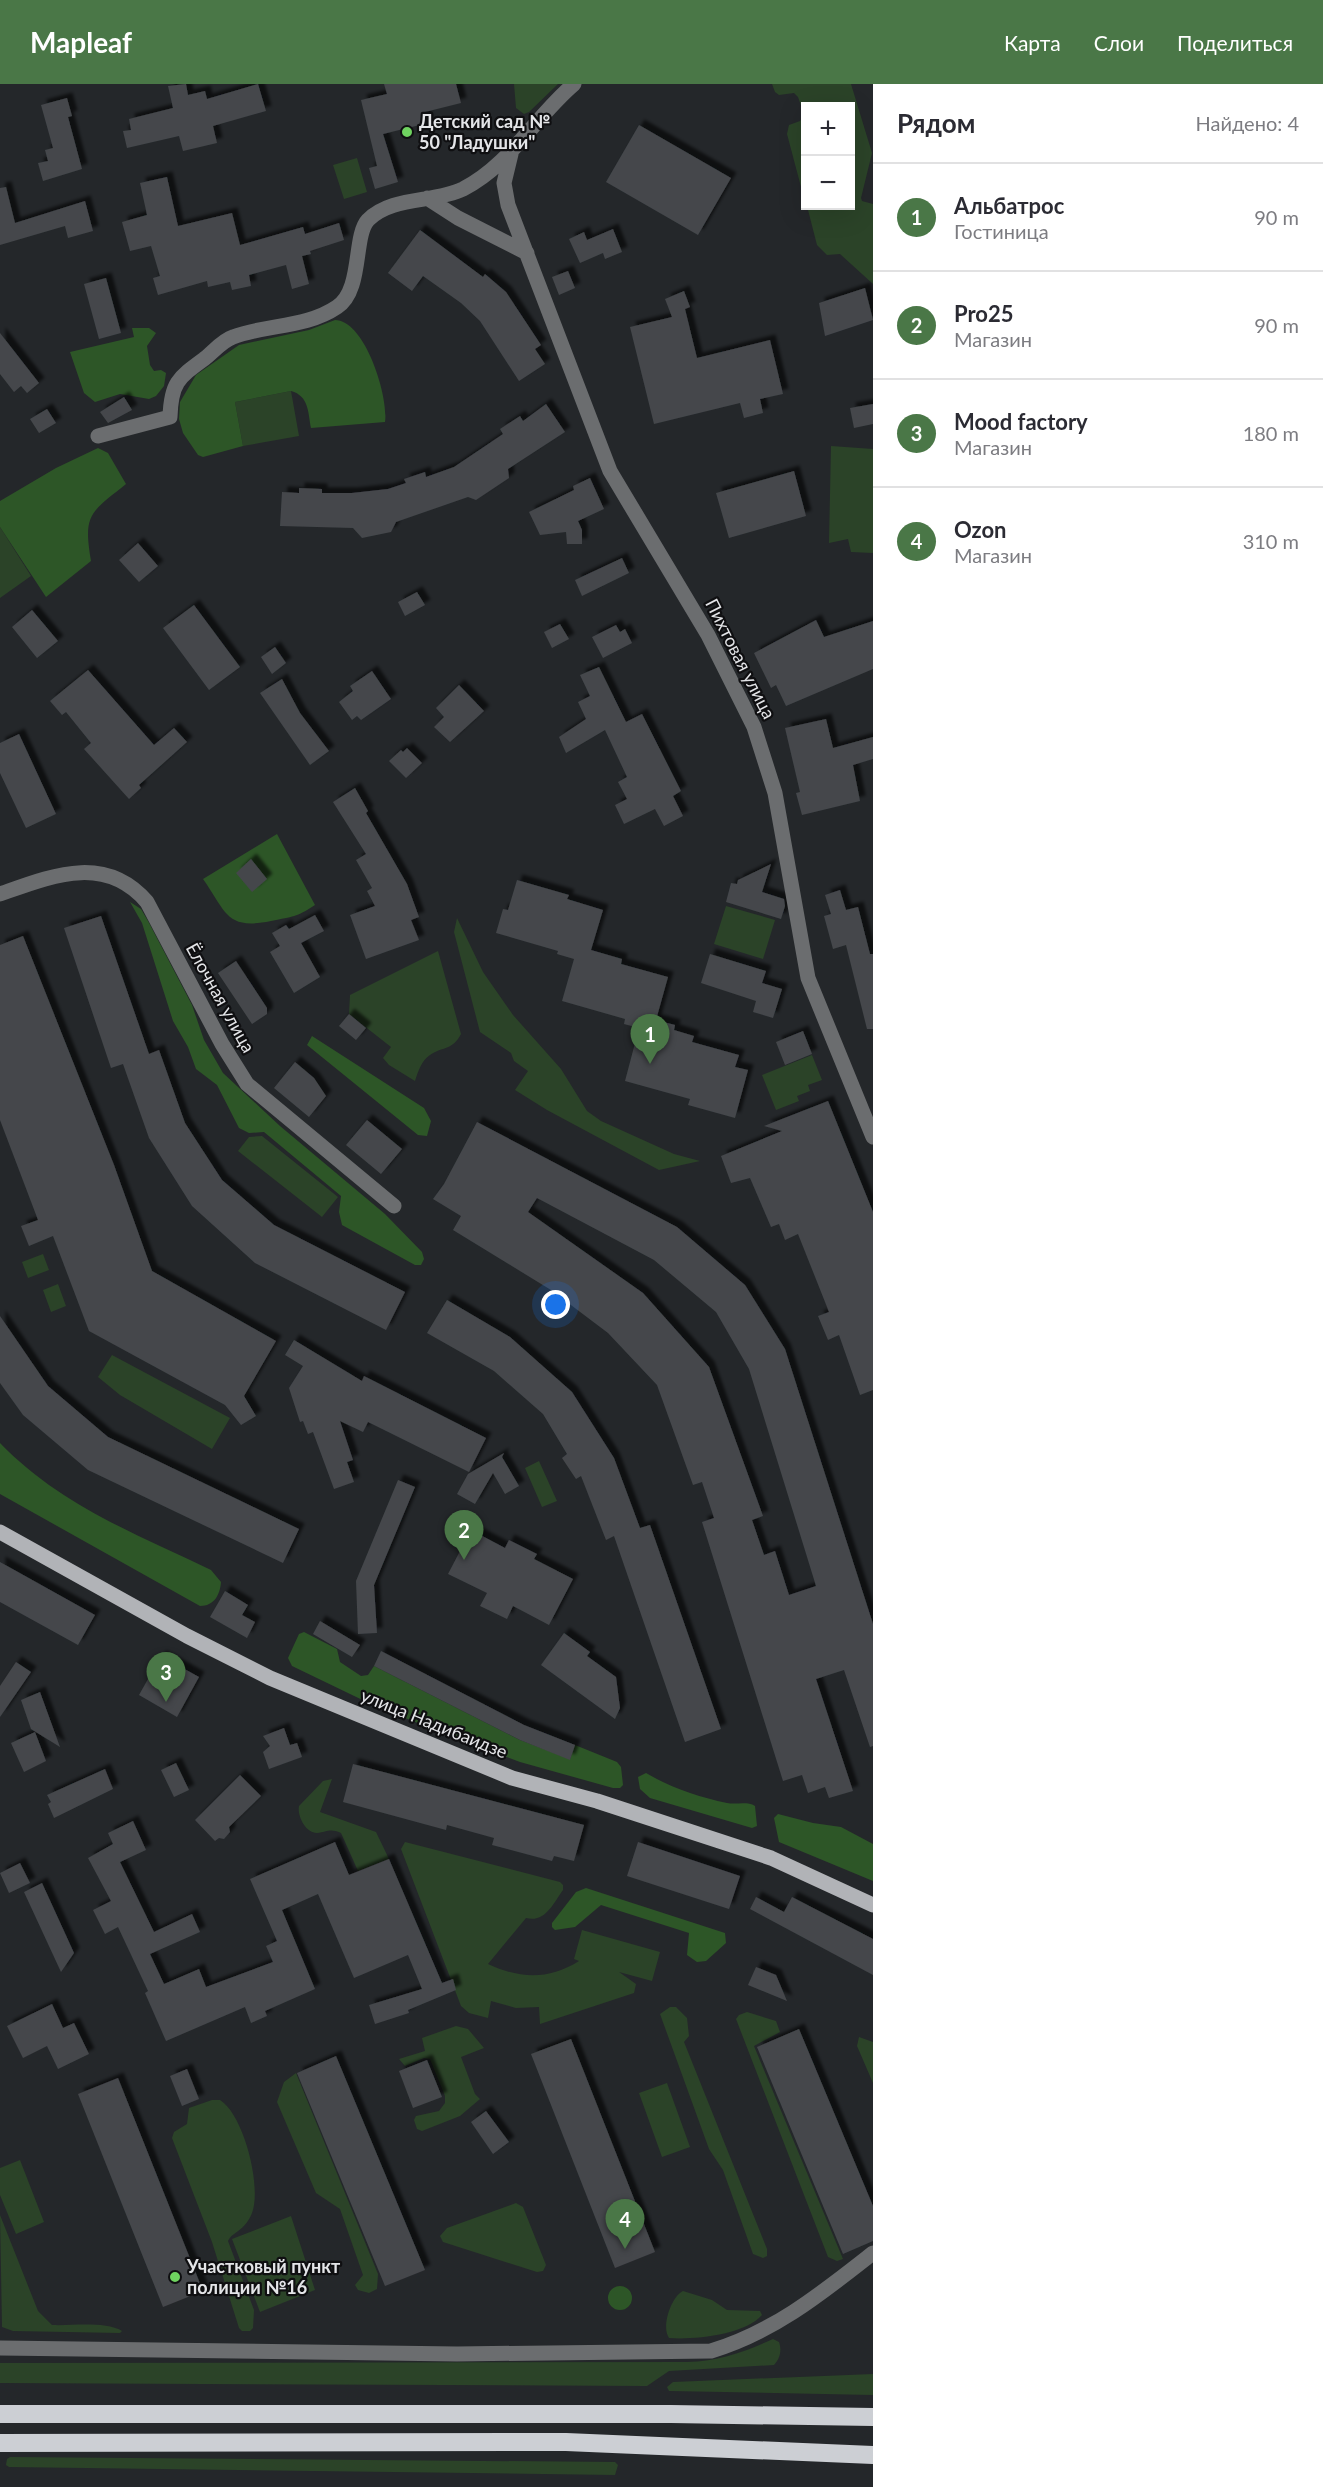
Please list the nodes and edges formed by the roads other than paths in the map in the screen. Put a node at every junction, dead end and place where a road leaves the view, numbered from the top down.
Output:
1 (574, 84) edge
2 (511, 154) junction
3 (427, 198) junction
4 (527, 254) junction
5 (98, 436) dead end
6 (0, 894) edge
7 (873, 1137) edge
8 (394, 1206) dead end
9 (0, 1532) edge
10 (873, 1905) edge
11 (873, 2253) edge
12 (0, 2348) edge
13 (0, 2414) edge
14 (873, 2417) edge
15 (0, 2443) edge
16 (873, 2455) edge

1 - 2 street
2 - 3 street
2 - 4 street, Пихтовая улица
3 - 4 street
3 - 5 street
4 - 7 street, Пихтовая улица
6 - 8 street, Ёлочная улица
9 - 10 main road, улица Надибаидзе
11 - 12 street
13 - 14 highway
15 - 16 highway

